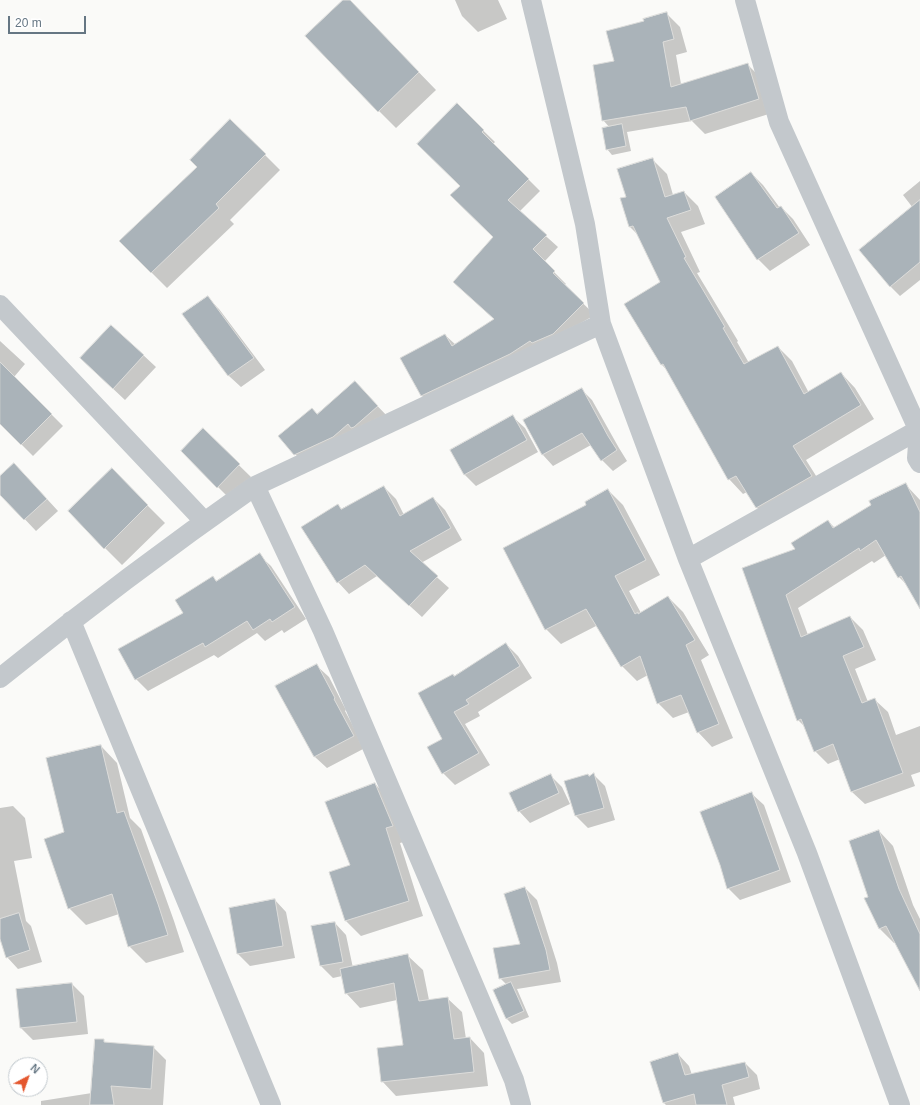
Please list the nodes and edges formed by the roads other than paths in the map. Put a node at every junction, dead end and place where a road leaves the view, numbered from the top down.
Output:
1 (531, 0) edge
2 (745, 0) edge
3 (0, 305) edge
4 (601, 324) junction
5 (919, 430) edge
6 (920, 463) edge
7 (255, 486) junction
8 (204, 521) junction
9 (688, 559) junction
10 (71, 621) junction
11 (0, 678) edge
12 (272, 1105) edge
13 (521, 1105) edge
14 (900, 1105) edge

1 - 4 street
2 - 5 street
3 - 8 street
4 - 7 street
4 - 9 street
5 - 6 street
5 - 9 street
7 - 8 street
7 - 13 street
8 - 10 street
9 - 14 street
10 - 11 street
10 - 12 street

